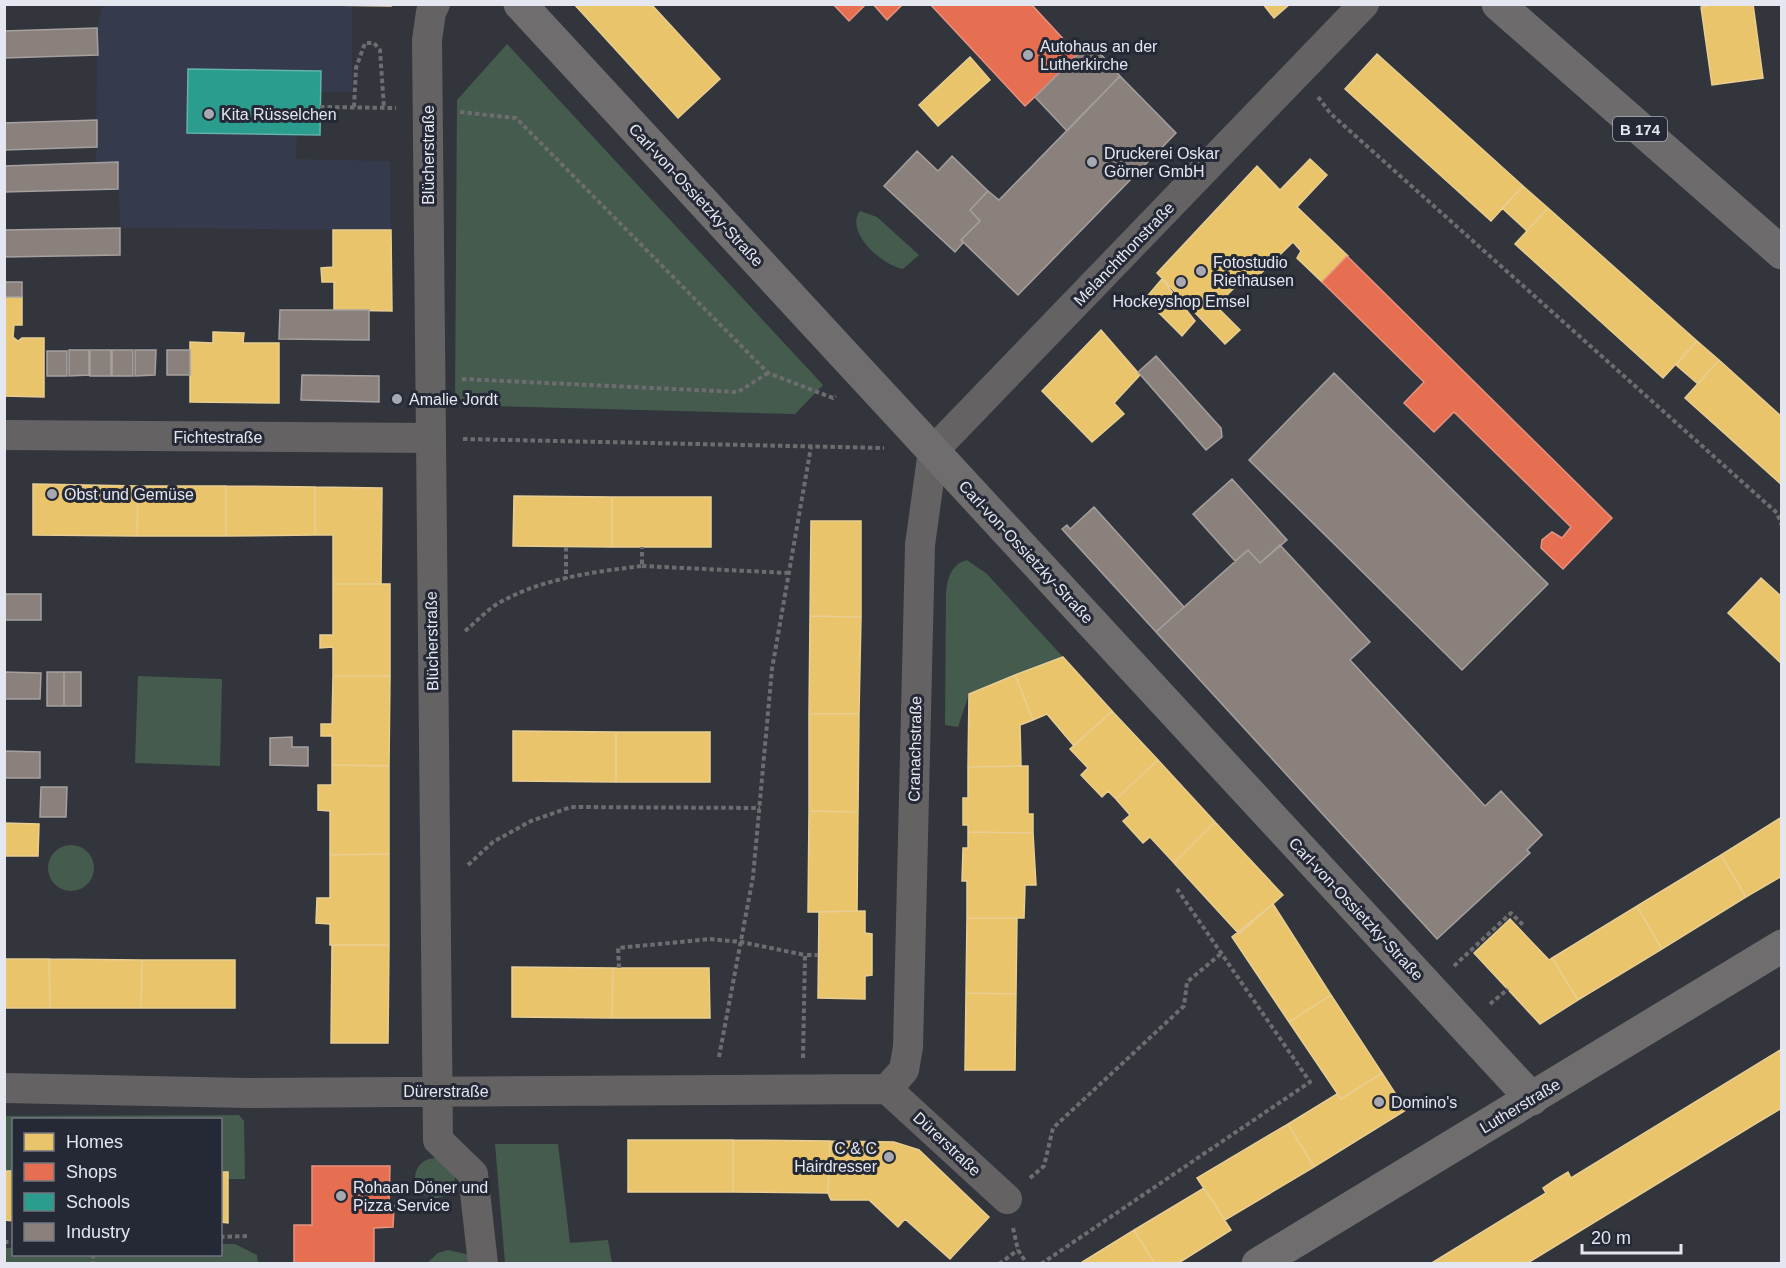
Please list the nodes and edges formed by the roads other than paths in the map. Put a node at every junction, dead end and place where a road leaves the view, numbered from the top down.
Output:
1 (435, 4) edge
2 (520, 4) edge
3 (1364, 4) edge
4 (1498, 4) edge
5 (1782, 254) edge
6 (4, 435) edge
7 (430, 438) junction
8 (933, 451) junction
9 (1782, 946) edge
10 (4, 1088) edge
11 (887, 1089) junction
12 (437, 1090) junction
13 (1532, 1099) junction
14 (1006, 1199) road end
15 (483, 1263) edge
16 (1258, 1263) edge

1 - 7 street, Blücherstraße
2 - 8 street, Carl-von-Ossietzky-Straße
3 - 8 street, Melanchthonstraße
4 - 5 main road, B 174
6 - 7 street, Fichtestraße
7 - 12 street, Blücherstraße
8 - 11 street, Cranachstraße
8 - 13 street, Carl-von-Ossietzky-Straße
9 - 13 street, Lutherstraße
10 - 12 street, Dürerstraße
11 - 12 street, Dürerstraße
11 - 14 street, Dürerstraße
12 - 15 street, Blücherstraße
13 - 16 street, Lutherstraße

